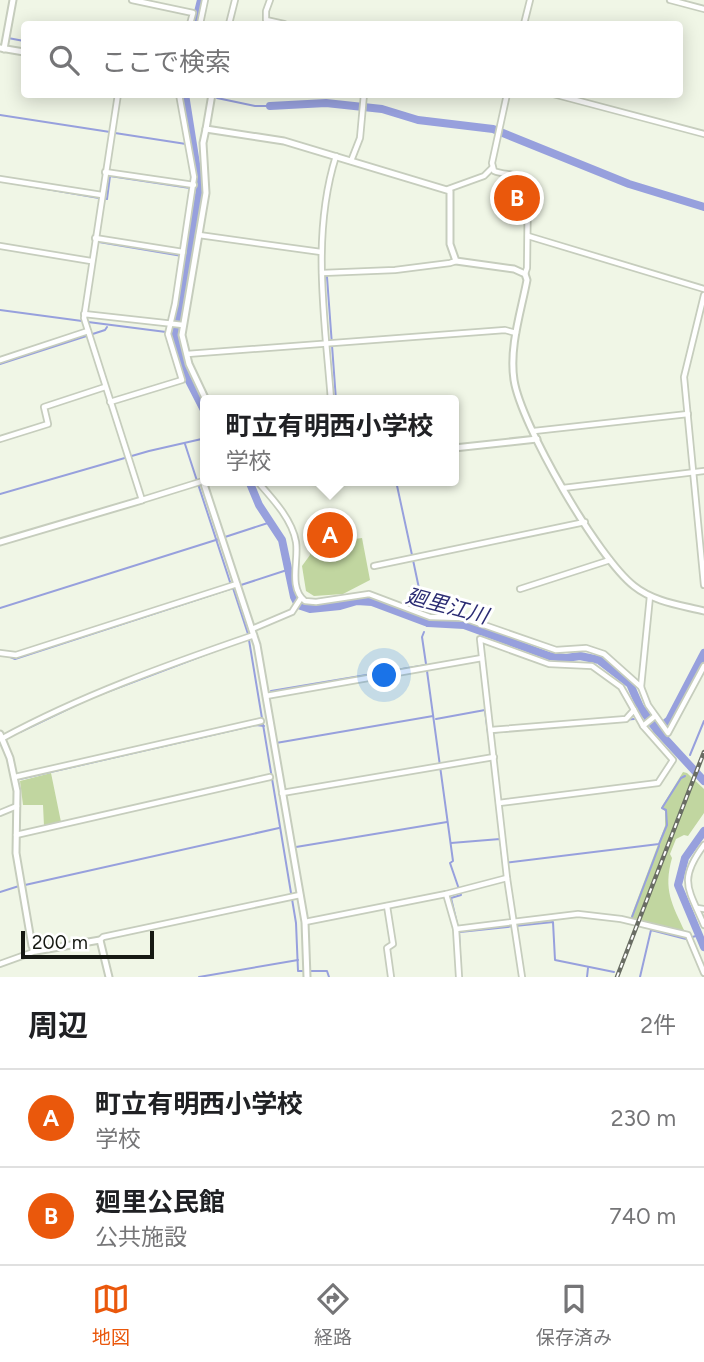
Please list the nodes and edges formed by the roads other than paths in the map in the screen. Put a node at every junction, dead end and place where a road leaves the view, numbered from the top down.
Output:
1 (13, 0) edge
2 (132, 0) edge
3 (205, 0) edge
4 (235, 0) edge
5 (270, 0) edge
6 (530, 0) edge
7 (670, 0) edge
8 (704, 9) edge
9 (191, 21) edge
10 (201, 21) edge
11 (230, 21) edge
12 (271, 21) edge
13 (525, 21) edge
14 (2, 48) edge
15 (21, 51) edge
16 (117, 98) edge
17 (180, 98) edge
18 (211, 98) edge
19 (364, 98) edge
20 (506, 98) edge
21 (568, 98) edge
22 (206, 129) junction
23 (704, 134) edge
24 (336, 156) junction
25 (351, 161) junction
26 (492, 168) junction
27 (105, 172) junction
28 (0, 179) edge
29 (194, 185) junction
30 (448, 189) junction
31 (101, 197) junction
32 (199, 235) junction
33 (528, 236) junction
34 (95, 238) junction
35 (0, 246) edge
36 (321, 252) junction
37 (182, 255) junction
38 (92, 261) junction
39 (456, 261) junction
40 (322, 273) junction
41 (525, 274) junction
42 (704, 289) edge
43 (704, 295) edge
44 (84, 318) junction
45 (170, 323) junction
46 (181, 325) junction
47 (88, 334) junction
48 (517, 334) junction
49 (330, 343) junction
50 (186, 355) junction
51 (0, 360) edge
52 (105, 387) junction
53 (204, 395) edge
54 (331, 395) edge
55 (110, 402) junction
56 (688, 414) junction
57 (534, 431) junction
58 (0, 439) edge
59 (537, 439) junction
60 (459, 447) edge
61 (704, 471) edge
62 (695, 472) junction
63 (200, 482) edge
64 (202, 486) edge
65 (261, 486) edge
66 (563, 488) junction
67 (142, 500) junction
68 (585, 522) junction
69 (0, 541) edge
70 (610, 559) junction
71 (374, 566) dead end
72 (704, 585) edge
73 (235, 586) junction
74 (520, 589) dead end
75 (650, 596) junction
76 (301, 598) junction
77 (704, 611) edge
78 (251, 635) junction
79 (0, 653) edge
80 (482, 658) junction
81 (704, 666) edge
82 (641, 687) junction
83 (266, 696) junction
84 (634, 710) junction
85 (655, 716) junction
86 (261, 721) dead end
87 (643, 726) junction
88 (492, 732) junction
89 (1, 739) edge
90 (494, 757) junction
91 (15, 777) junction
92 (270, 777) dead end
93 (282, 793) junction
94 (499, 803) junction
95 (17, 806) junction
96 (0, 813) edge
97 (15, 835) junction
98 (704, 845) edge
99 (507, 878) junction
100 (446, 894) junction
101 (294, 896) junction
102 (387, 906) junction
103 (696, 908) junction
104 (704, 909) edge
105 (305, 922) junction
106 (514, 925) junction
107 (704, 925) edge
108 (458, 929) junction
109 (100, 940) junction
110 (36, 951) junction
111 (0, 964) edge
112 (306, 973) edge
113 (704, 973) edge
114 (109, 977) edge
115 (391, 977) edge
116 (459, 977) edge
117 (522, 977) edge

1 - 14 street
2 - 9 street
3 - 10 street
4 - 11 street
5 - 12 street
6 - 13 street
7 - 8 street
14 - 15 street
16 - 27 street
17 - 29 street
18 - 22 street
19 - 25 street
20 - 26 street
21 - 23 street
22 - 24 street
22 - 32 street
24 - 25 street
24 - 36 street
25 - 30 street
26 - 30 street
26 - 33 street
27 - 29 street
27 - 31 street
28 - 31 street
29 - 37 street
30 - 39 street
31 - 34 street
32 - 36 street
32 - 46 street
33 - 41 street
33 - 42 street
34 - 37 street
34 - 38 street
35 - 38 street
36 - 40 street
37 - 45 street
38 - 44 street
39 - 40 street
39 - 41 street
40 - 49 street
41 - 48 street
43 - 56 street
44 - 45 street
44 - 47 street
45 - 46 street
45 - 55 street
46 - 50 street
47 - 51 street
47 - 52 street
48 - 49 street
48 - 57 street
49 - 50 street
49 - 54 street
50 - 53 street
52 - 55 street
52 - 58 street
55 - 67 street
56 - 57 street
56 - 62 street
57 - 59 street
59 - 60 street
59 - 66 street
61 - 62 street
62 - 66 street
62 - 72 street
63 - 67 street
64 - 73 street
65 - 76 street
66 - 68 street
67 - 69 street
68 - 70 street
68 - 71 street
70 - 74 street
70 - 75 street
73 - 78 street
73 - 79 street
75 - 77 street
75 - 82 street
76 - 78 street
76 - 82 street
78 - 83 street
78 - 89 street
80 - 83 street
80 - 84 street
80 - 88 street
81 - 85 street
82 - 85 street
83 - 93 street
84 - 87 street
84 - 88 street
85 - 87 street
86 - 91 street
87 - 94 street
88 - 90 street
89 - 91 street
90 - 93 street
90 - 94 street
91 - 95 street
92 - 97 street
93 - 101 street
94 - 99 street
95 - 96 street
95 - 97 street
97 - 110 street
98 - 103 street
99 - 100 street
99 - 106 street
100 - 102 street
100 - 108 street
101 - 105 street
101 - 109 street
102 - 105 street
102 - 115 street
103 - 104 street
103 - 107 street
105 - 112 street
106 - 108 street
106 - 113 street
106 - 117 street
108 - 116 street
109 - 110 street
109 - 114 street
110 - 111 street

